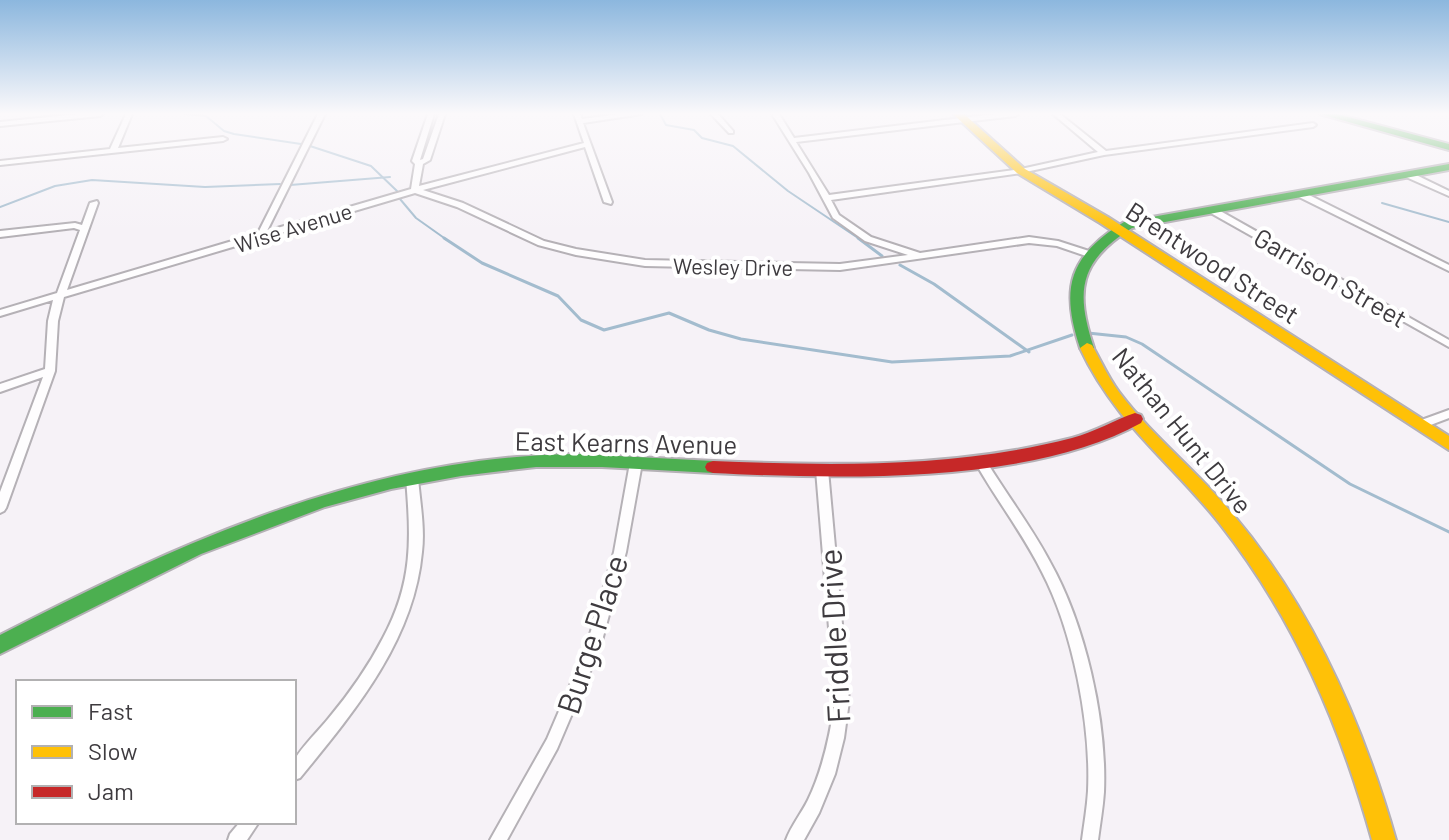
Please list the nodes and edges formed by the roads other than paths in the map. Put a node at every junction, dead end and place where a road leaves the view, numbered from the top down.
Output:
1 (92, 153) edge
2 (301, 153) edge
3 (418, 153) edge
4 (428, 153) edge
5 (553, 153) edge
6 (591, 153) edge
7 (800, 153) edge
8 (1001, 153) edge
9 (1104, 153) edge
10 (0, 163) edge
11 (419, 163) junction
12 (1449, 167) edge
13 (1021, 171) junction
14 (1409, 175) junction
15 (415, 190) junction
16 (1300, 194) junction
17 (1449, 194) edge
18 (825, 198) junction
19 (608, 202) dead end
20 (94, 203) dead end
21 (1212, 210) junction
22 (83, 228) junction
23 (1117, 229) junction
24 (0, 234) edge
25 (264, 236) junction
26 (1089, 254) junction
27 (922, 256) junction
28 (1449, 268) edge
29 (59, 297) junction
30 (0, 313) edge
31 (1449, 344) edge
32 (50, 371) junction
33 (0, 388) edge
34 (1449, 414) edge
35 (1135, 419) junction
36 (1420, 425) junction
37 (1449, 444) edge
38 (981, 462) junction
39 (636, 463) junction
40 (822, 470) junction
41 (412, 478) junction
42 (0, 508) edge
43 (0, 645) edge
44 (296, 769) edge
45 (249, 824) edge
46 (236, 840) edge
47 (498, 840) edge
48 (794, 840) edge
49 (1090, 840) edge
50 (1384, 840) edge

1 - 10 street
2 - 25 street
3 - 11 street
4 - 11 street
5 - 15 street, Wise Avenue
6 - 19 street
7 - 18 street
8 - 13 main road, Brentwood Street
9 - 13 street
11 - 15 street
12 - 14 main road, Nathan Hunt Drive
13 - 18 street
13 - 23 main road, Brentwood Street
14 - 16 main road, Nathan Hunt Drive
14 - 17 street
15 - 25 street, Wise Avenue
15 - 27 street, Wesley Drive
16 - 21 main road, Nathan Hunt Drive
16 - 28 street
18 - 27 street
20 - 22 street
21 - 23 main road, Nathan Hunt Drive
21 - 31 street, Garrison Street
22 - 24 street
22 - 29 street
23 - 26 main road, Nathan Hunt Drive
23 - 36 main road, Brentwood Street
25 - 29 street, Wise Avenue
26 - 27 street, Wesley Drive
26 - 35 main road, Nathan Hunt Drive
29 - 30 street, Wise Avenue
29 - 32 street
32 - 33 street
32 - 42 street
34 - 36 street
35 - 38 main road, East Kearns Avenue
35 - 50 main road, Nathan Hunt Drive
36 - 37 main road, Brentwood Street
38 - 40 main road, East Kearns Avenue
38 - 49 street
39 - 40 main road, East Kearns Avenue
39 - 41 main road, East Kearns Avenue
39 - 47 street, Burge Place
40 - 48 street, Friddle Drive
41 - 43 main road, East Kearns Avenue
41 - 44 street
45 - 46 street

